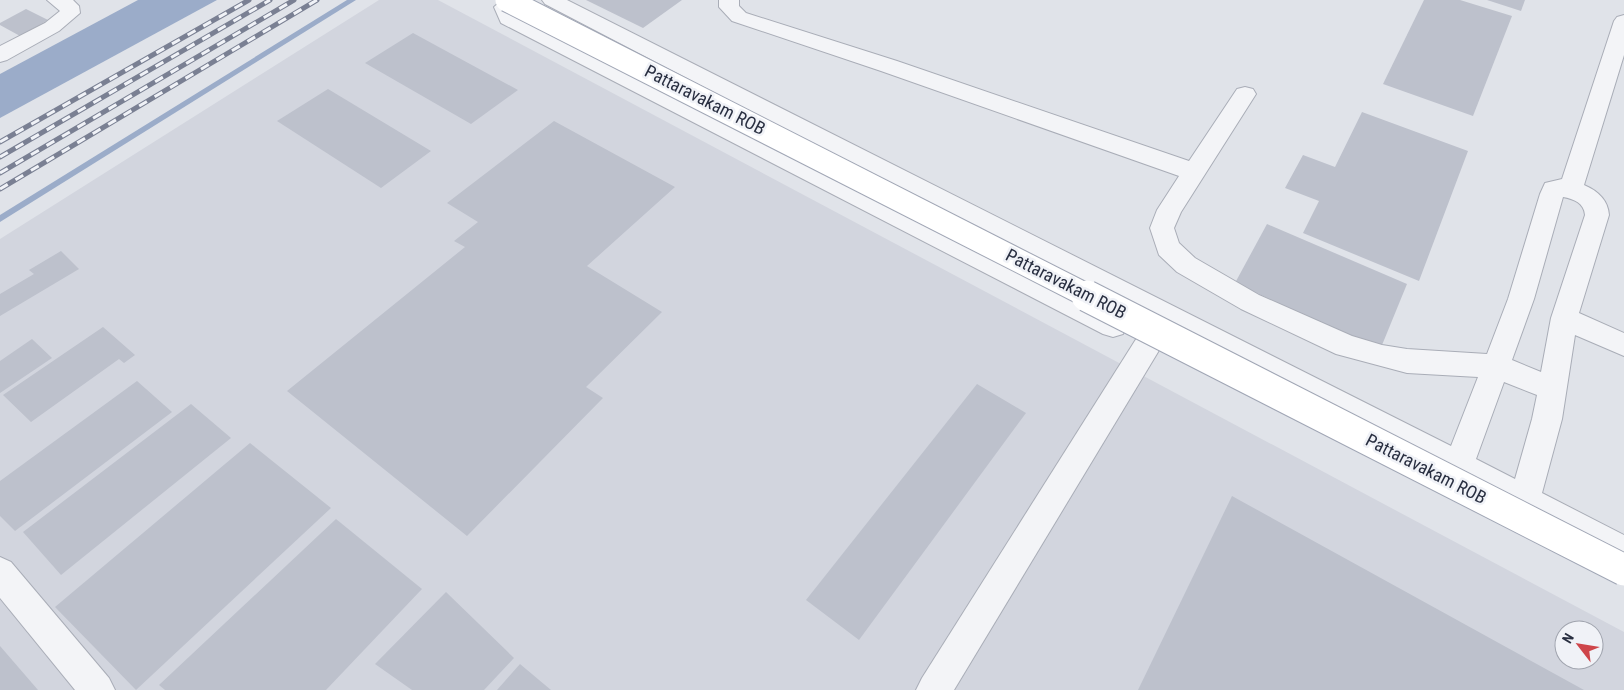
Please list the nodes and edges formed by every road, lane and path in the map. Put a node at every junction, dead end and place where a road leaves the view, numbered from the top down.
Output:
1 (57, 0) edge
2 (507, 0) edge
3 (516, 0) edge
4 (552, 0) edge
5 (729, 0) edge
6 (1624, 22) edge
7 (0, 55) edge
8 (1245, 94) dead end
9 (1194, 172) junction
10 (1571, 190) junction
11 (1564, 318) junction
12 (1148, 344) junction
13 (1624, 345) edge
14 (1496, 366) junction
15 (1553, 389) junction
16 (1459, 465) junction
17 (1525, 500) junction
18 (1624, 552) edge
19 (1624, 570) edge
20 (0, 573) edge
21 (1624, 586) edge
22 (97, 690) edge
23 (934, 690) edge

1 - 7 street
2 - 19 main road, Pattaravakam ROB, bridge
3 - 12 street
4 - 16 street
5 - 9 street
6 - 10 street
8 - 9 street
9 - 14 street
10 - 11 street
10 - 14 street
11 - 13 street
11 - 15 street
12 - 21 street
12 - 23 street
14 - 15 street
14 - 16 street
15 - 17 street
16 - 17 street
17 - 18 street
20 - 22 street

